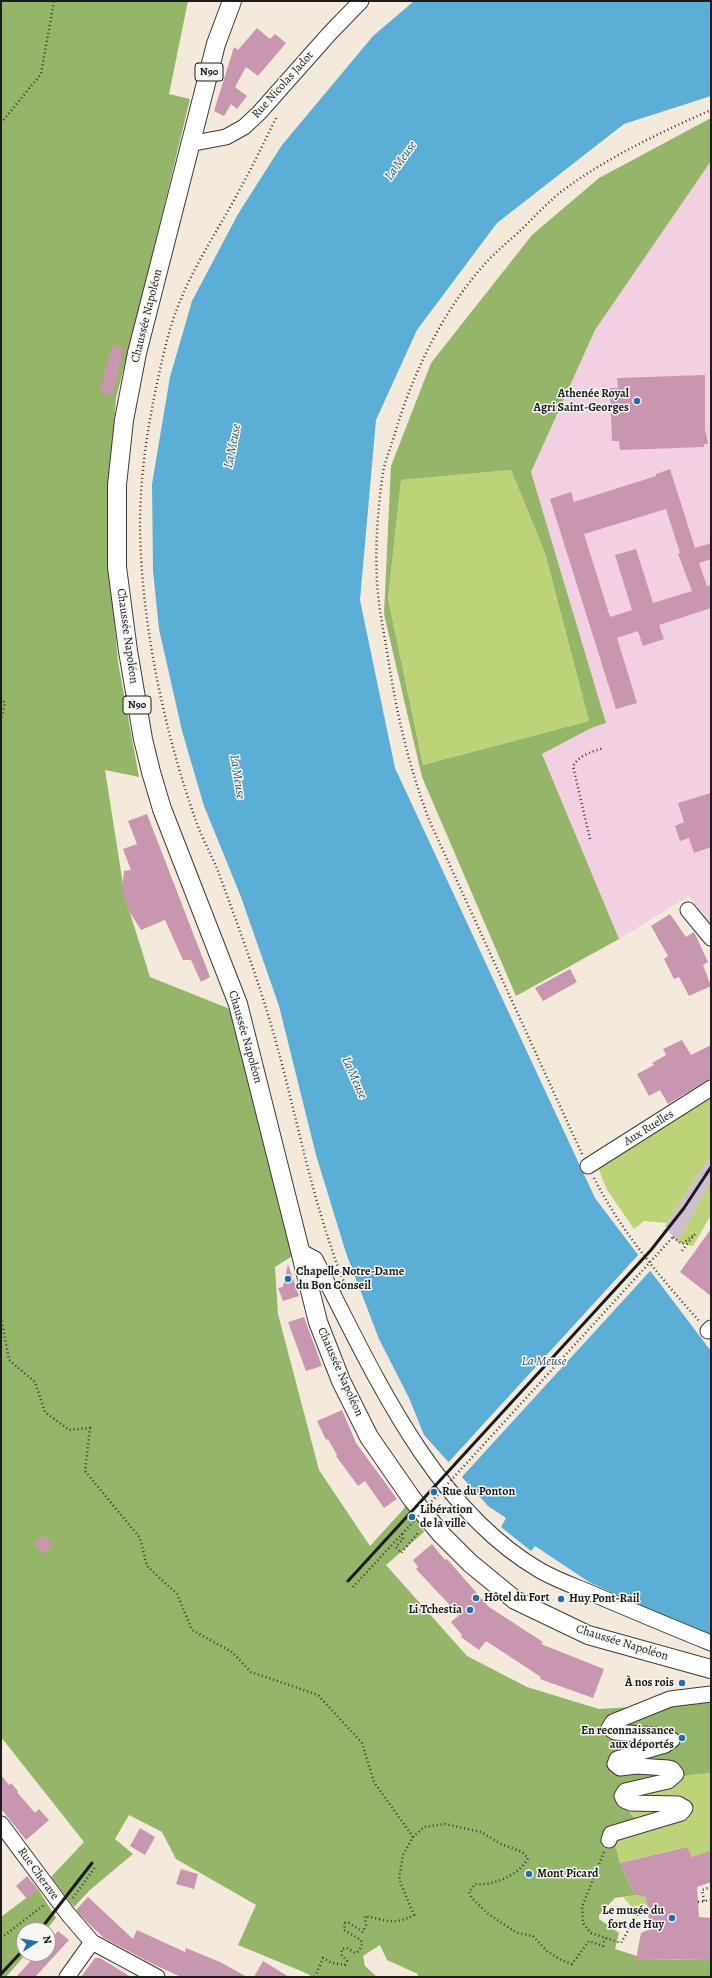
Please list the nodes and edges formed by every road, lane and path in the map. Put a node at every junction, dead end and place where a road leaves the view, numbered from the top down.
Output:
1 (54, 1) edge
2 (232, 1) edge
3 (361, 1) edge
4 (275, 96) junction
5 (711, 110) edge
6 (1, 123) edge
7 (189, 144) junction
8 (1, 698) edge
9 (1, 718) edge
10 (604, 748) dead end
11 (590, 839) dead end
12 (688, 910) dead end
13 (711, 938) edge
14 (711, 1088) edge
15 (588, 1166) junction
16 (300, 1251) junction
17 (681, 1252) dead end
18 (346, 1284) dead end
19 (1, 1317) edge
20 (710, 1330) edge
21 (402, 1534) junction
22 (425, 1537) dead end
23 (353, 1587) dead end
24 (711, 1643) edge
25 (711, 1669) edge
26 (711, 1694) edge
27 (1, 1824) edge
28 (413, 1838) junction
29 (609, 1840) dead end
30 (96, 1866) dead end
31 (599, 1866) dead end
32 (711, 1887) edge
33 (711, 1900) edge
34 (698, 1902) dead end
35 (704, 1902) junction
36 (60, 1903) junction
37 (648, 1912) dead end
38 (1, 1938) edge
39 (605, 1938) junction
40 (92, 1942) junction
41 (68, 1977) edge
42 (157, 1977) edge
43 (315, 1977) edge

1 - 6 path
2 - 7 main road, N90
3 - 4 street, Rue Nicolas Jadot
4 - 7 street, Rue Nicolas Jadot
4 - 18 path
5 - 15 path
7 - 16 main road, Chaussée Napoléon / N90
8 - 9 path
10 - 11 path
12 - 13 street
14 - 15 street, Aux Ruelles
15 - 20 path
16 - 24 street
16 - 25 main road, Chaussée Napoléon / N90
17 - 21 path, bridge
19 - 28 path
21 - 22 path
21 - 23 path
26 - 29 street
27 - 36 street, Rue Cherave
28 - 39 path
28 - 43 path
30 - 36 path
31 - 39 path
32 - 35 path
33 - 35 path
34 - 35 path
36 - 38 path
36 - 40 street, Rue Cherave
37 - 39 path
40 - 41 street
40 - 42 street

